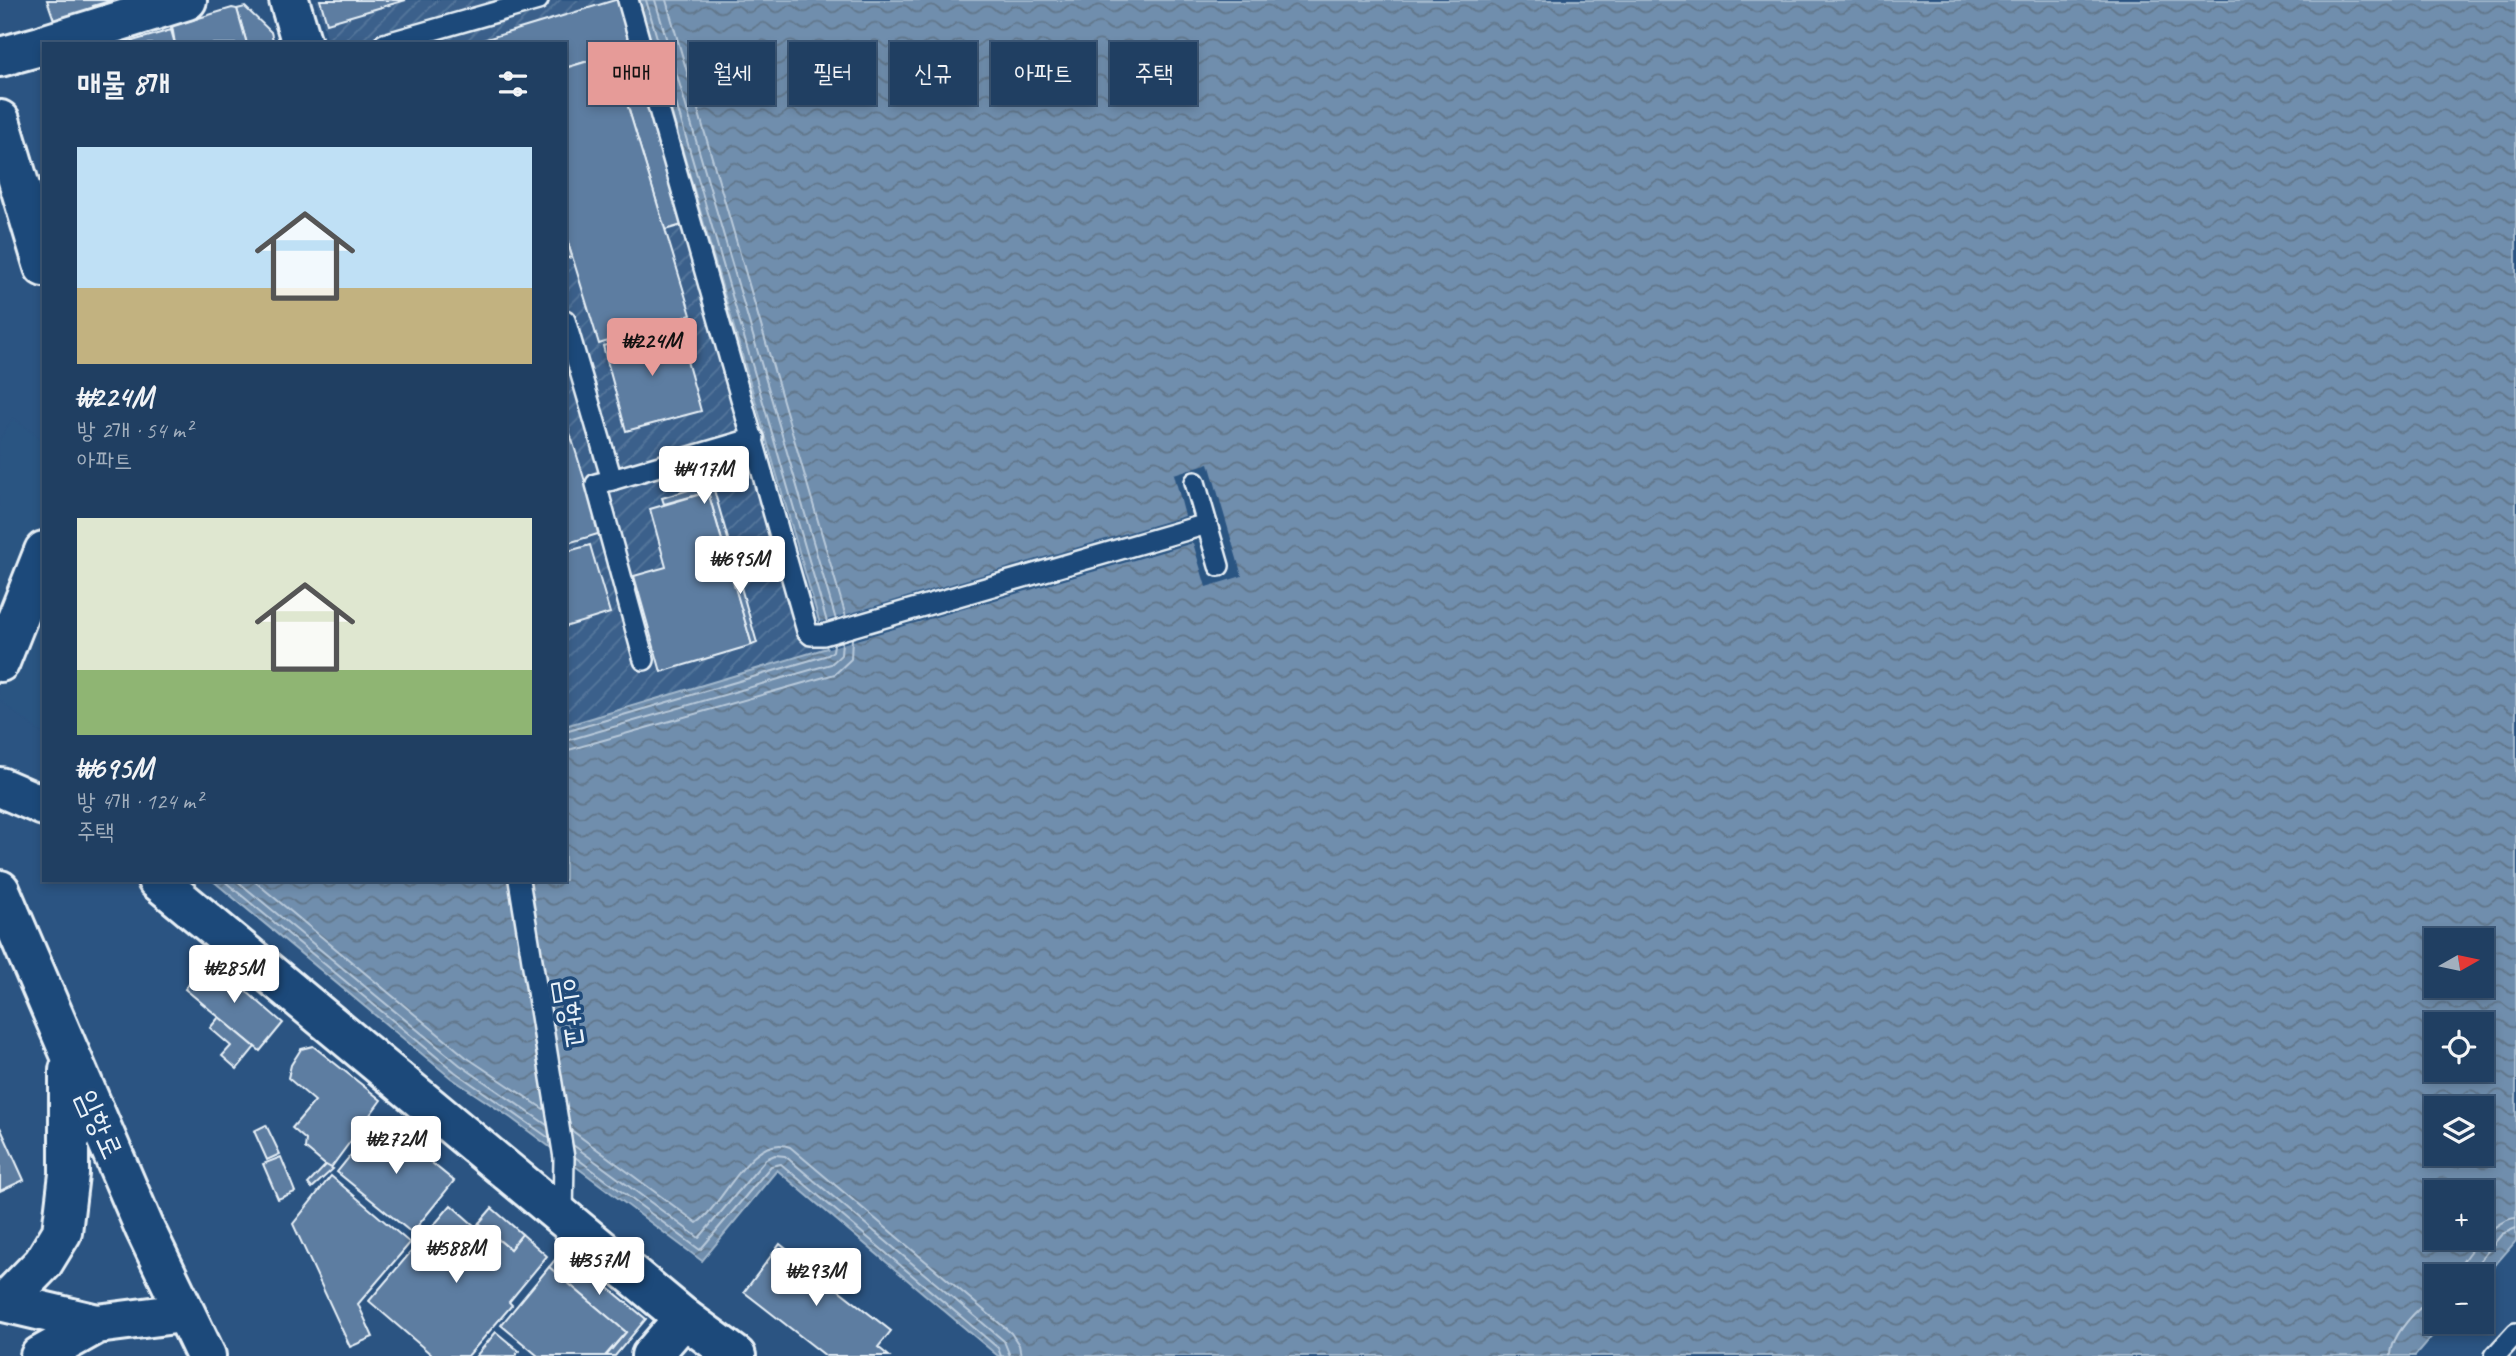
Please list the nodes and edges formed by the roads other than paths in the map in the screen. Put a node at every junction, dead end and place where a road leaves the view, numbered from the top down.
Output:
1 (187, 0) edge
2 (289, 0) edge
3 (538, 0) edge
4 (628, 0) edge
5 (51, 42) edge
6 (301, 42) edge
7 (391, 42) edge
8 (42, 45) edge
9 (0, 57) edge
10 (0, 120) edge
11 (42, 260) edge
12 (567, 327) edge
13 (754, 438) junction
14 (612, 480) junction
15 (1195, 482) dead end
16 (1207, 524) junction
17 (42, 556) edge
18 (1219, 566) dead end
19 (644, 660) dead end
20 (0, 662) edge
21 (0, 787) edge
22 (42, 805) edge
23 (159, 882) edge
24 (520, 882) edge
25 (0, 890) edge
26 (69, 1054) junction
27 (563, 1217) junction
28 (3, 1301) edge
29 (183, 1313) junction
30 (684, 1318) junction
31 (97, 1324) junction
32 (2516, 1333) edge
33 (40, 1356) edge
34 (206, 1356) edge
35 (651, 1356) edge
36 (736, 1356) edge
37 (2495, 1356) edge

1 - 5 main road
2 - 6 main road
3 - 7 lane
4 - 13 lane
8 - 9 main road
10 - 11 main road
12 - 14 lane
13 - 14 lane
13 - 16 lane
14 - 19 lane
15 - 16 lane
16 - 18 lane
17 - 20 main road
21 - 22 main road
23 - 27 main road
24 - 27 lane, 임항교
25 - 26 main road, 임항로
26 - 28 main road
26 - 29 main road, 임항로
27 - 30 main road
28 - 31 main road
29 - 31 main road
29 - 34 main road, 임항로
30 - 35 main road
30 - 36 main road
31 - 33 main road
32 - 37 lane

